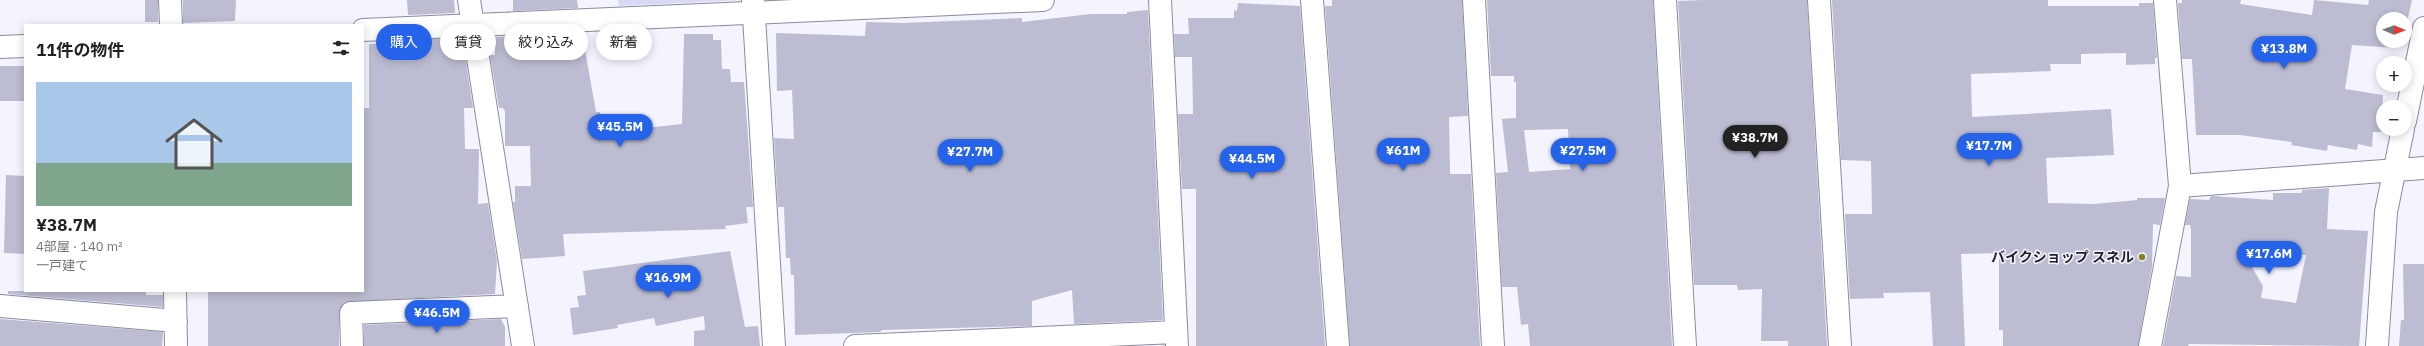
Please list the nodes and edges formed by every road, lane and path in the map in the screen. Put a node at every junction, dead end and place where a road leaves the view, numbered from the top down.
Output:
1 (170, 0) edge
2 (469, 0) edge
3 (1043, 0) edge
4 (1160, 0) edge
5 (1312, 0) edge
6 (1474, 0) edge
7 (1665, 0) edge
8 (1819, 0) edge
9 (2165, 0) edge
10 (754, 7) edge
11 (171, 24) edge
12 (473, 24) edge
13 (489, 24) edge
14 (440, 26) edge
15 (2424, 28) edge
16 (364, 30) edge
17 (24, 46) edge
18 (0, 47) edge
19 (478, 60) edge
20 (2409, 100) edge
21 (2402, 136) edge
22 (2424, 168) edge
23 (2395, 170) junction
24 (2180, 186) junction
25 (175, 292) edge
26 (0, 306) edge
27 (516, 306) junction
28 (176, 321) junction
29 (1177, 339) edge
30 (176, 346) edge
31 (352, 346) edge
32 (523, 346) edge
33 (774, 346) edge
34 (855, 346) edge
35 (1338, 346) edge
36 (1493, 346) edge
37 (1685, 346) edge
38 (1840, 346) edge
39 (2150, 346) edge
40 (2376, 346) edge

1 - 11 street
2 - 12 street
3 - 10 street
4 - 29 street
5 - 35 street
6 - 36 street
7 - 37 street
8 - 38 street
9 - 24 street
10 - 13 street
10 - 33 street
14 - 16 street
15 - 20 street
17 - 18 street
19 - 27 street
21 - 23 street
22 - 23 street
23 - 24 street
23 - 40 street
24 - 39 street
25 - 28 street
26 - 28 street
27 - 31 street
27 - 32 street
28 - 30 street
29 - 34 street

